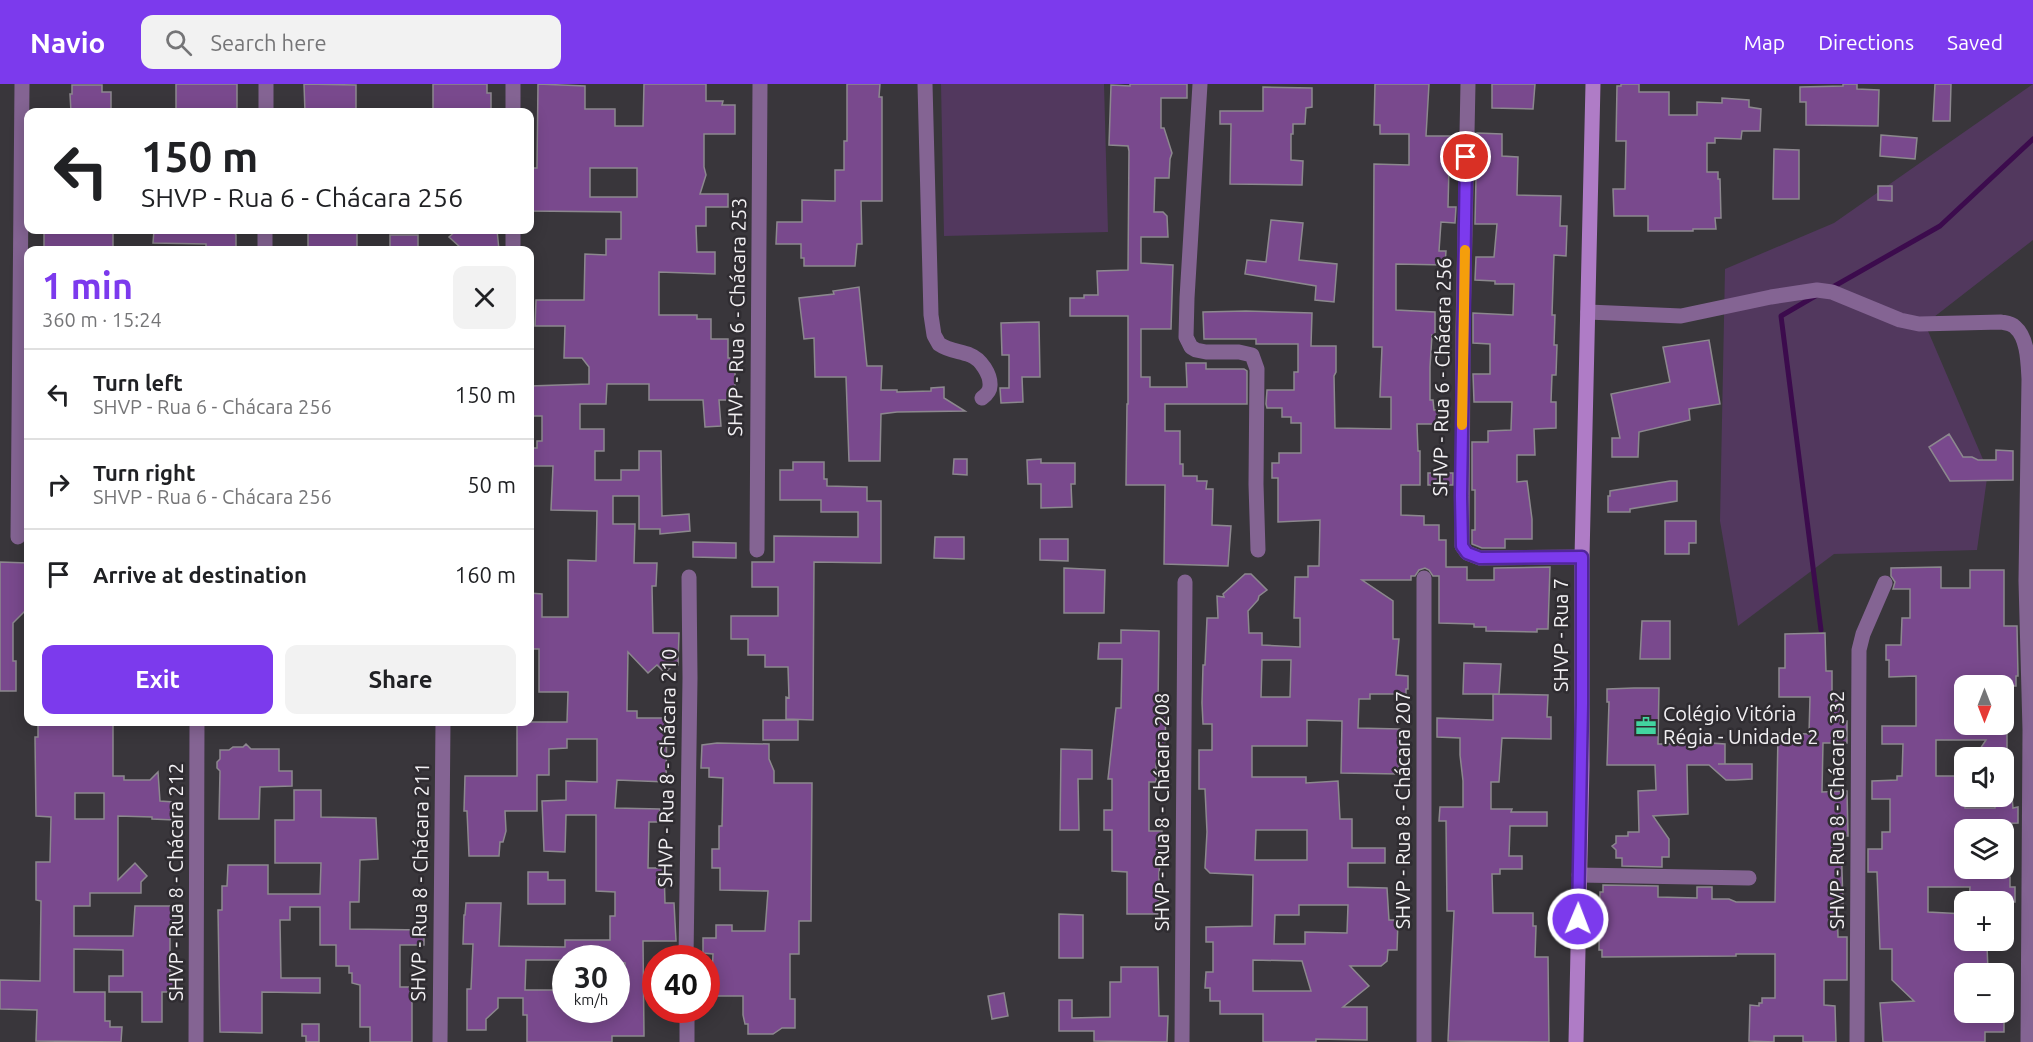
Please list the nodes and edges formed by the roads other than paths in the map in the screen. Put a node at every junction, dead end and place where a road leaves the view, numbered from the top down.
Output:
1 (22, 84) edge
2 (266, 84) edge
3 (513, 84) edge
4 (760, 84) edge
5 (925, 84) edge
6 (1200, 84) edge
7 (1468, 84) edge
8 (1593, 84) edge
9 (266, 108) edge
10 (513, 108) edge
11 (1588, 312) junction
12 (982, 398) dead end
13 (18, 537) dead end
14 (757, 550) dead end
15 (1258, 550) dead end
16 (1582, 557) junction
17 (689, 577) dead end
18 (1424, 578) dead end
19 (1185, 582) dead end
20 (1885, 583) dead end
21 (197, 726) edge
22 (443, 726) edge
23 (1578, 875) junction
24 (1749, 878) dead end
25 (686, 945) edge
26 (687, 1023) edge
27 (196, 1042) edge
28 (440, 1042) edge
29 (687, 1042) edge
30 (1182, 1042) edge
31 (1424, 1042) edge
32 (1576, 1042) edge
33 (1857, 1042) edge
34 (2028, 1042) edge

1 - 13 street
2 - 9 street
3 - 10 street
4 - 14 street, SHVP - Rua 6 - Chácara 253
5 - 12 street
6 - 15 street
7 - 16 street, SHVP - Rua 6 - Chácara 256
8 - 11 street, SHVP - Rua 7
11 - 16 street, SHVP - Rua 7
11 - 34 street
16 - 23 street, SHVP - Rua 7
17 - 25 street, SHVP - Rua 8 - Chácara 210
18 - 31 street, SHVP - Rua 8 - Chácara 207
19 - 30 street, SHVP - Rua 8 - Chácara 208
20 - 33 street, SHVP - Rua 8 - Chácara 332
21 - 27 street, SHVP - Rua 8 - Chácara 212
22 - 28 street, SHVP - Rua 8 - Chácara 211
23 - 24 street
23 - 32 street, SHVP - Rua 7
26 - 29 street

